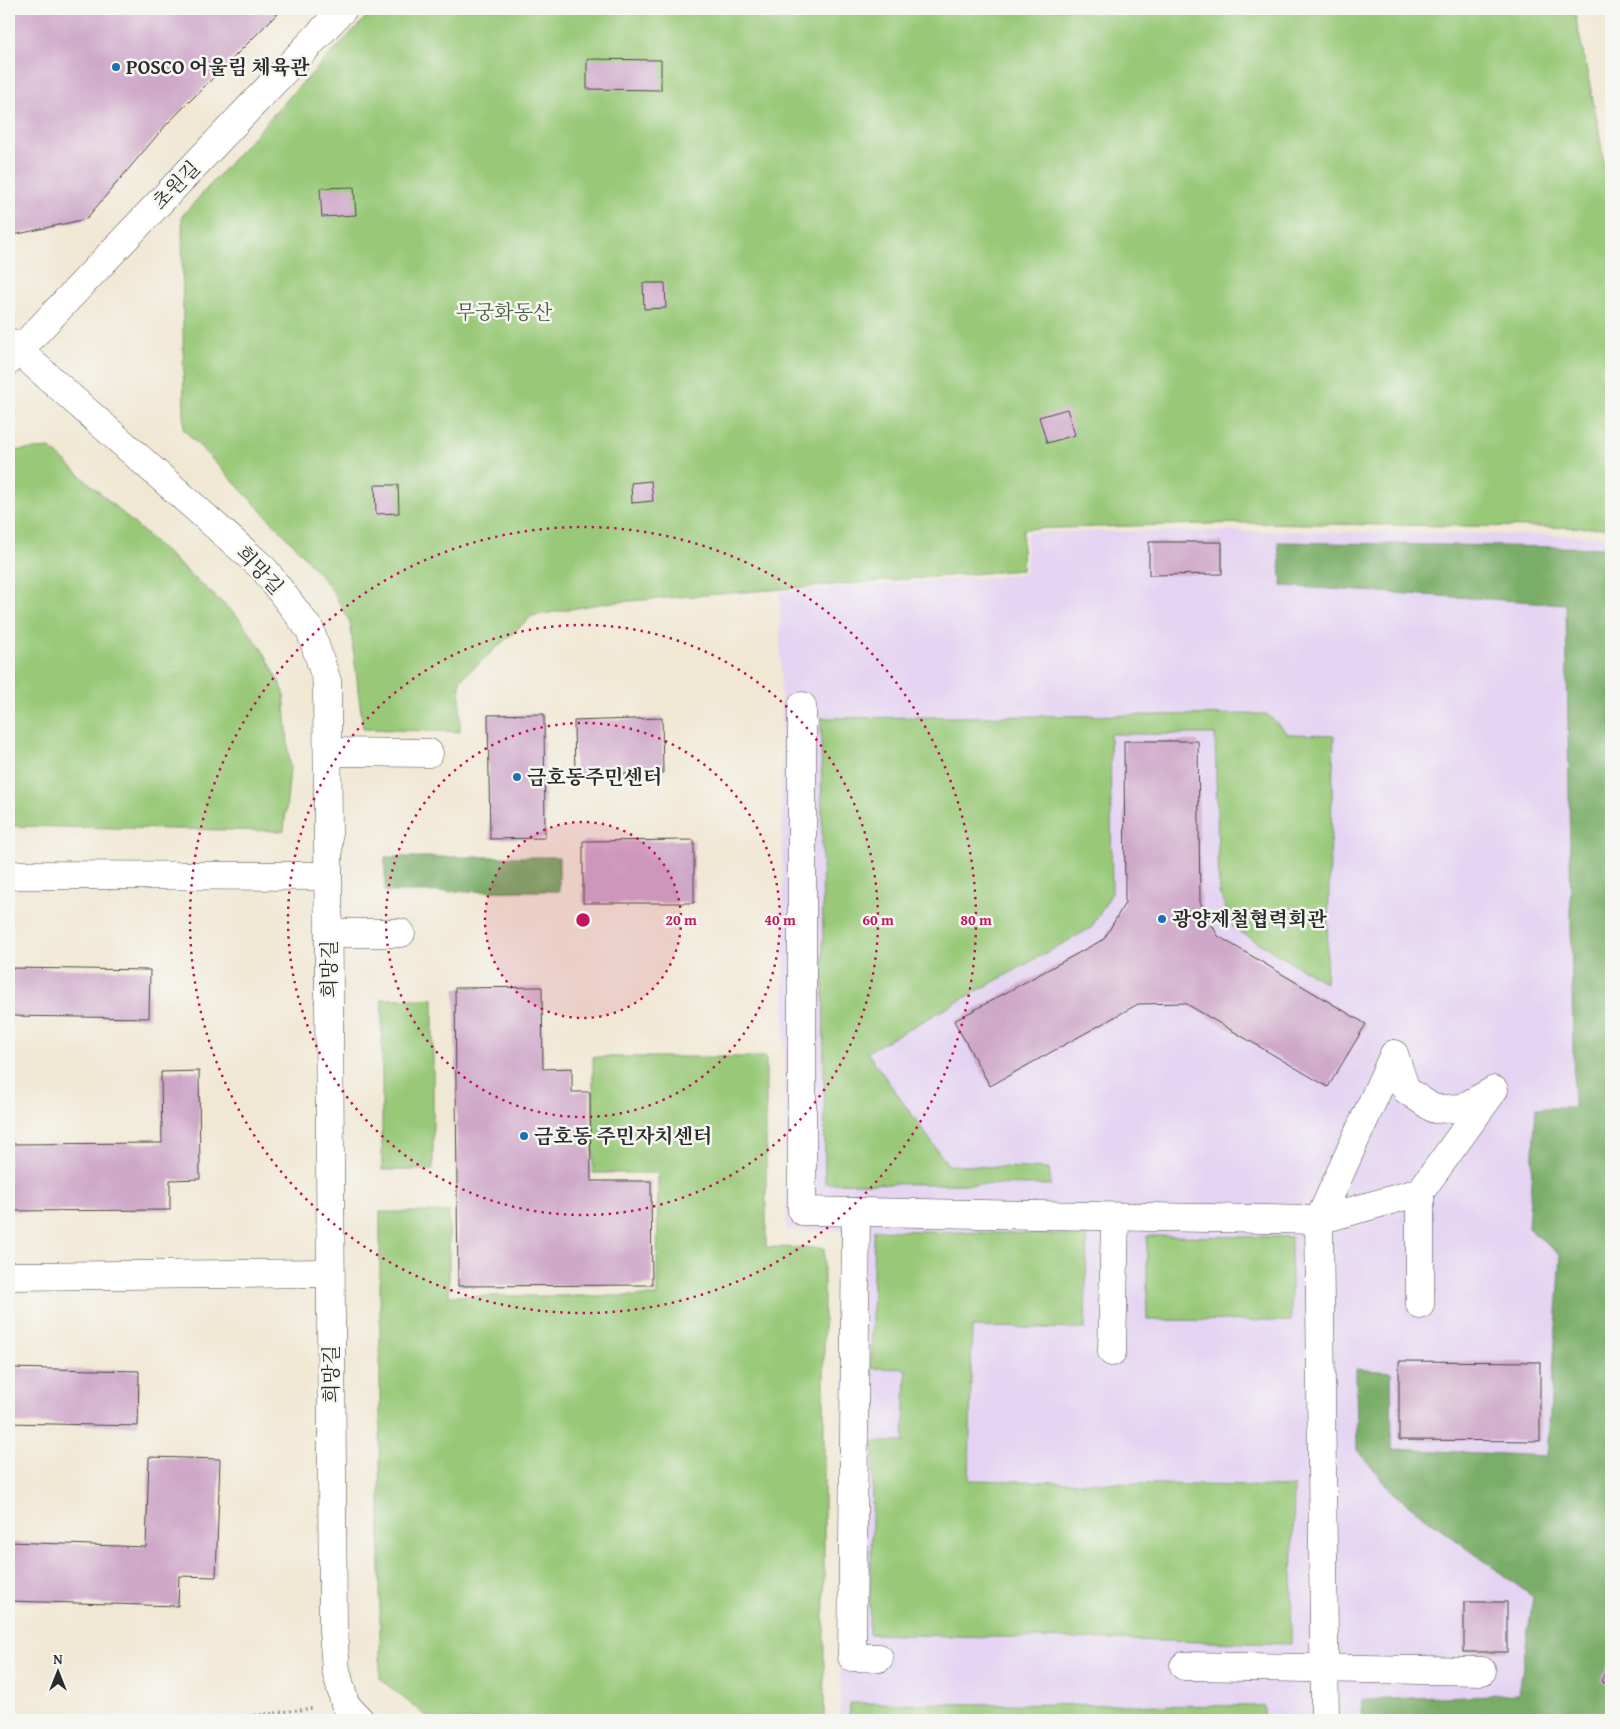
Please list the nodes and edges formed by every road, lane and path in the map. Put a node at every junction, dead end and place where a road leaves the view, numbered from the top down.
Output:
1 (343, 9) edge
2 (12, 351) edge
3 (802, 706) dead end
4 (328, 752) junction
5 (429, 753) dead end
6 (9, 875) edge
7 (328, 876) junction
8 (329, 933) junction
9 (401, 933) dead end
10 (1420, 1192) junction
11 (856, 1212) junction
12 (1115, 1217) junction
13 (1320, 1220) junction
14 (330, 1273) junction
15 (9, 1276) edge
16 (1420, 1305) dead end
17 (1112, 1352) dead end
18 (879, 1658) dead end
19 (1184, 1666) dead end
20 (1325, 1667) junction
21 (1482, 1672) dead end
22 (352, 1712) edge
23 (216, 1720) edge
24 (1326, 1720) edge

1 - 2 street, 초원길
2 - 4 street, 희망길
3 - 11 street
4 - 5 street
4 - 7 street, 희망길
6 - 7 street
7 - 8 street, 희망길
8 - 9 street
8 - 14 street, 희망길
10 - 13 street
10 - 13 street
10 - 16 street
11 - 12 street
11 - 18 street
12 - 13 street
12 - 17 street
13 - 20 street
14 - 15 street
14 - 22 street, 희망길
19 - 20 street
20 - 21 street
20 - 24 street
22 - 23 path

